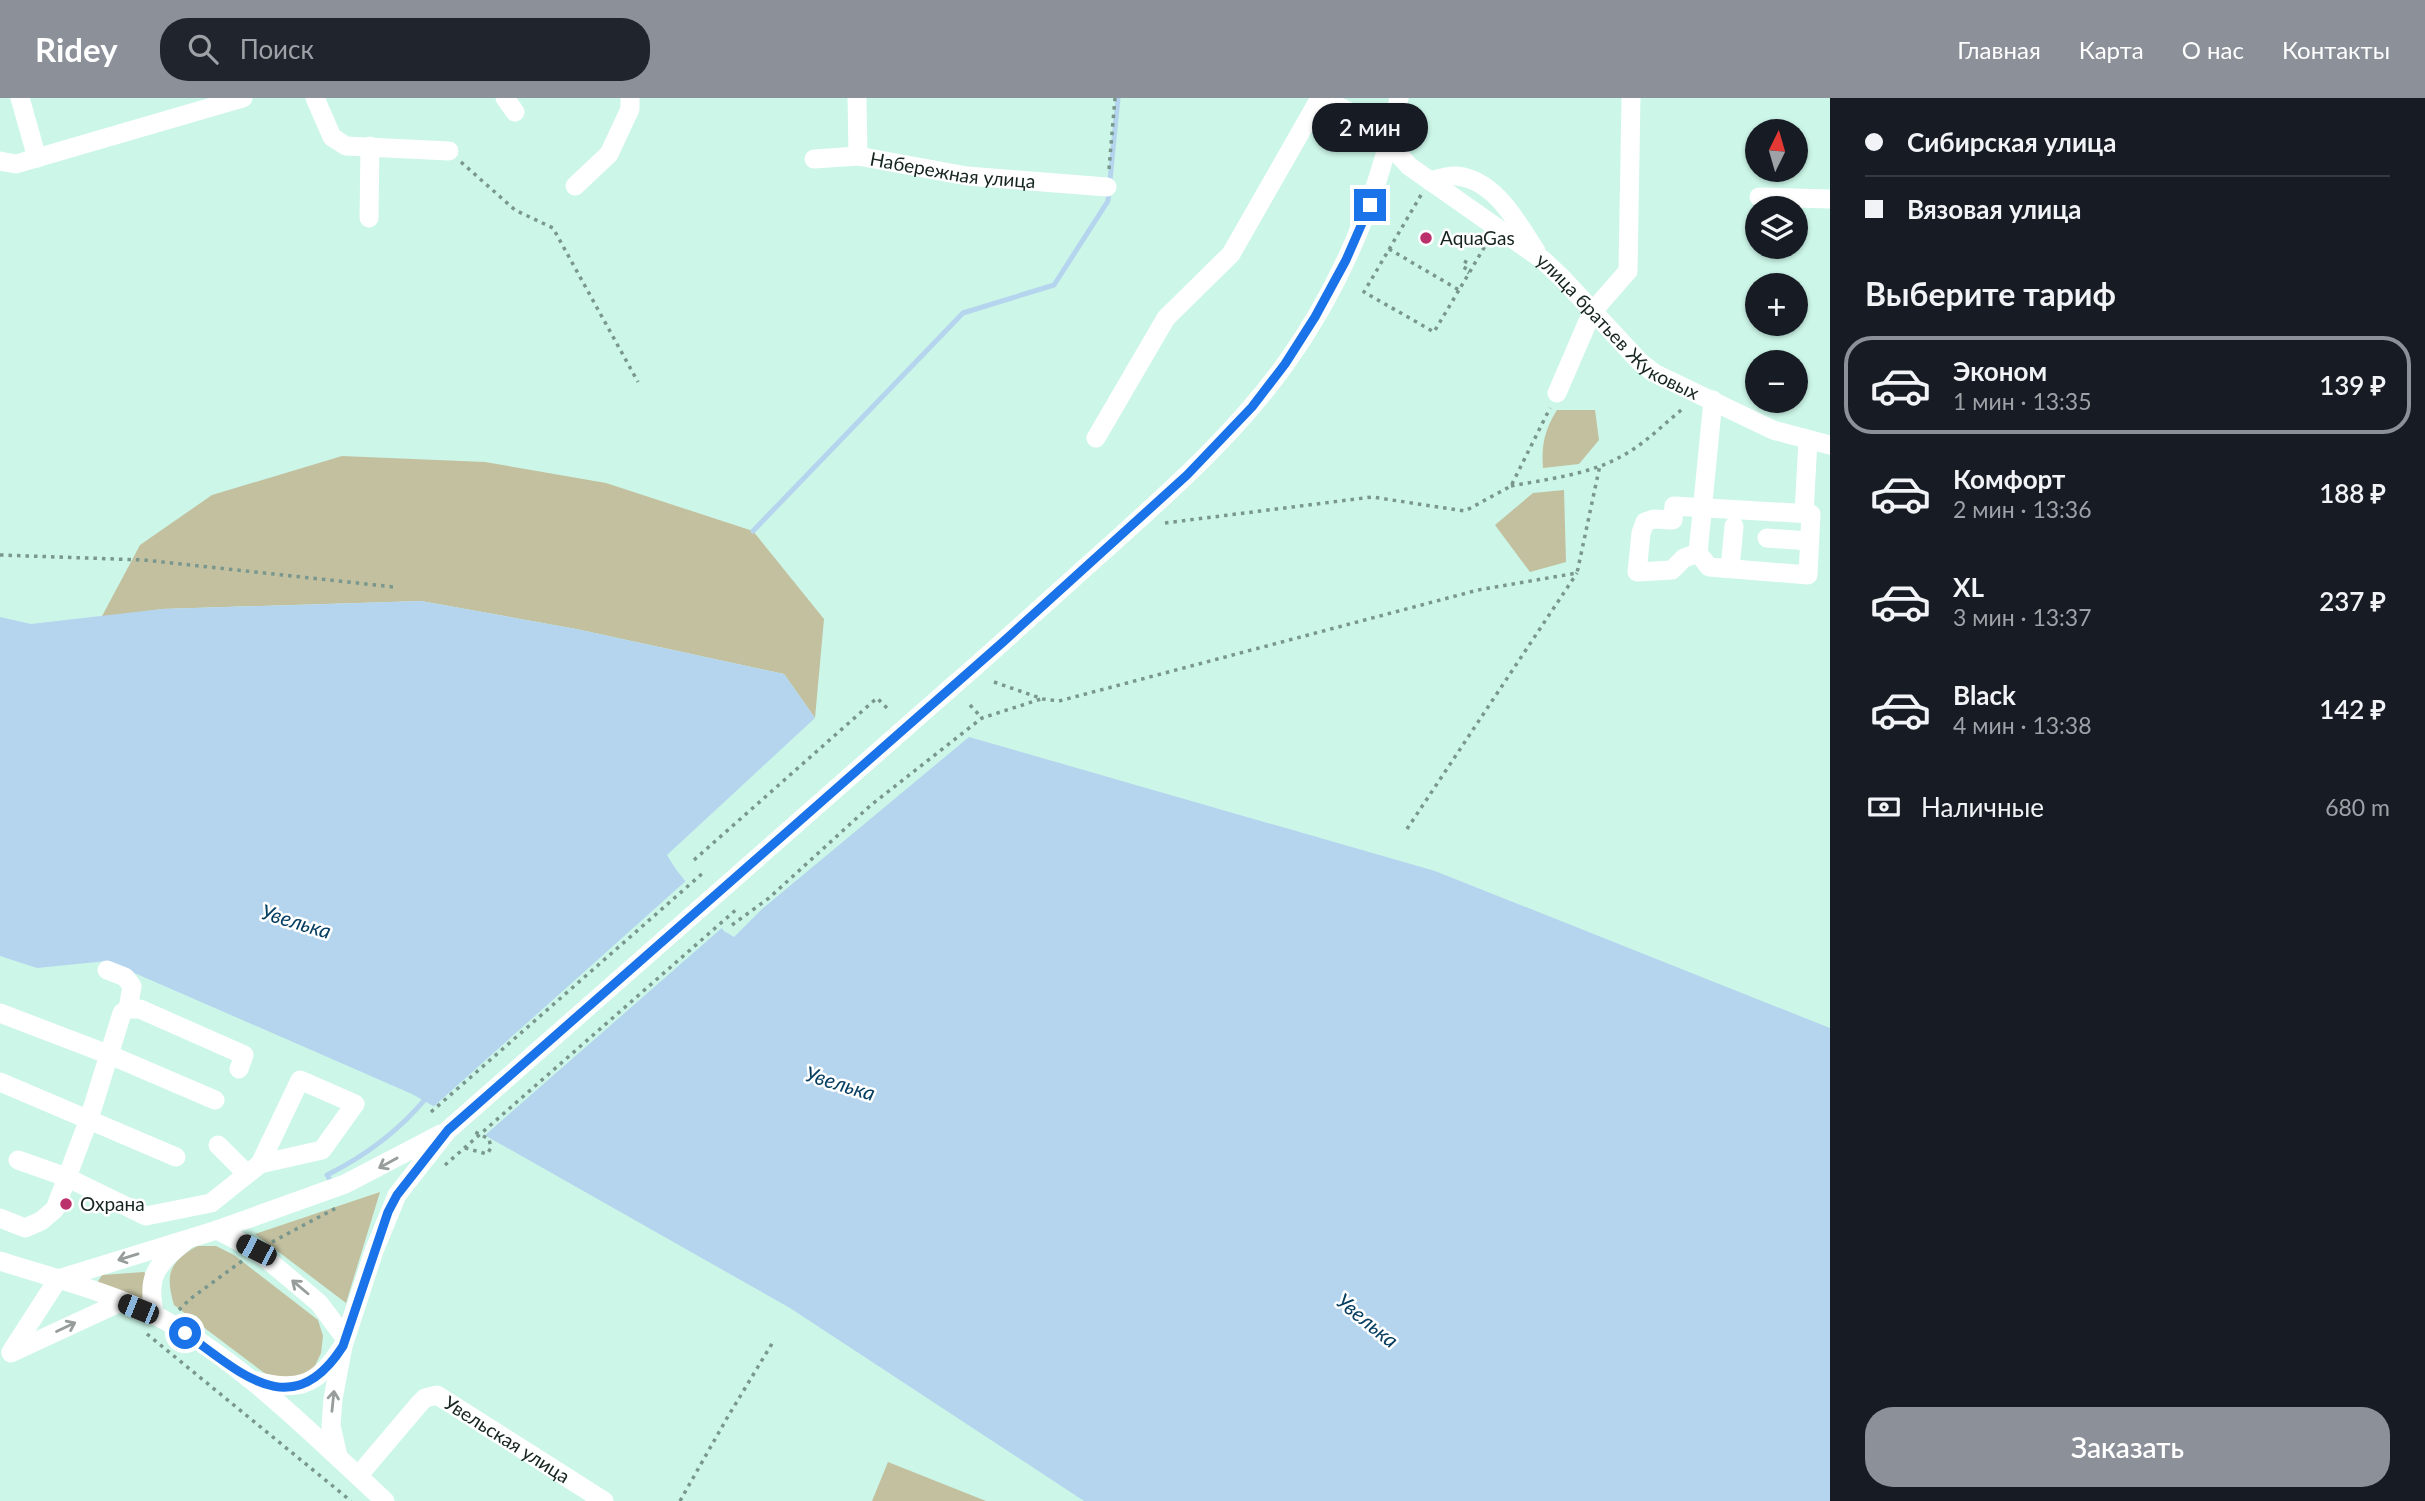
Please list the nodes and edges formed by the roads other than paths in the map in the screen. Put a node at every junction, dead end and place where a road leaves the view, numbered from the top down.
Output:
1 (20, 98) edge
2 (243, 98) edge
3 (316, 98) edge
4 (630, 98) edge
5 (857, 98) edge
6 (1322, 98) edge
7 (1399, 98) edge
8 (1631, 98) edge
9 (1390, 144) junction
10 (370, 146) junction
11 (449, 151) road end
12 (858, 156) junction
13 (37, 158) junction
14 (814, 159) dead end
15 (0, 161) edge
16 (575, 186) dead end
17 (1107, 187) road end
18 (1424, 190) junction
19 (1808, 198) edge
20 (1830, 199) edge
21 (369, 218) dead end
22 (1542, 260) junction
23 (1592, 312) junction
24 (1557, 393) road end
25 (1707, 397) junction
26 (1096, 438) dead end
27 (1808, 440) junction
28 (1830, 445) edge
29 (1704, 508) junction
30 (1804, 514) junction
31 (1734, 526) dead end
32 (1767, 538) dead end
33 (1810, 541) junction
34 (1698, 553) junction
35 (1731, 558) dead end
36 (107, 970) dead end
37 (128, 1009) junction
38 (0, 1013) edge
39 (110, 1055) junction
40 (239, 1069) dead end
41 (0, 1082) edge
42 (215, 1100) dead end
43 (89, 1119) junction
44 (448, 1130) junction
45 (218, 1145) dead end
46 (176, 1157) dead end
47 (18, 1160) dead end
48 (253, 1169) junction
49 (66, 1177) junction
50 (0, 1218) edge
51 (217, 1230) junction
52 (189, 1238) junction
53 (0, 1261) edge
54 (58, 1279) junction
55 (121, 1302) junction
56 (161, 1319) junction
57 (344, 1342) junction
58 (6, 1355) edge
59 (250, 1380) junction
60 (338, 1456) junction
61 (358, 1476) junction
62 (385, 1501) edge
63 (604, 1501) edge

1 - 13 street
2 - 13 street
3 - 10 street
4 - 16 street
5 - 12 street, Набережная улица
6 - 9 street, улица братьев Жуковых
6 - 26 street
7 - 9 street
8 - 23 street
9 - 18 street, улица братьев Жуковых
9 - 44 street
10 - 11 street
10 - 21 street
12 - 14 street
12 - 17 street, Набережная улица
13 - 15 street
18 - 22 street, улица братьев Жуковых
18 - 22 street
19 - 20 street
22 - 23 street, улица братьев Жуковых
23 - 24 street
23 - 25 street, улица братьев Жуковых
25 - 27 street, улица братьев Жуковых
25 - 29 street
27 - 28 street, улица братьев Жуковых
27 - 30 street
29 - 30 street
29 - 34 street
29 - 34 street
30 - 33 street
31 - 35 street
32 - 33 street
33 - 34 street
36 - 37 street
37 - 39 street
37 - 40 street
38 - 39 street
39 - 42 street
39 - 43 street
41 - 43 street
43 - 46 street
43 - 49 street
44 -> 51 street
44 - 57 street
45 - 48 street
47 - 49 street
48 - 48 street
48 - 49 street
49 - 50 street
51 - 52 street
57 -> 51 street
52 -> 54 street
52 - 56 street
53 - 54 street
54 - 55 street
54 - 58 street
55 - 56 street
58 -> 55 street
56 - 59 street
57 - 59 street
60 -> 57 street
59 - 60 street
60 - 61 street
61 - 62 street
61 - 63 street, Увельская улица

